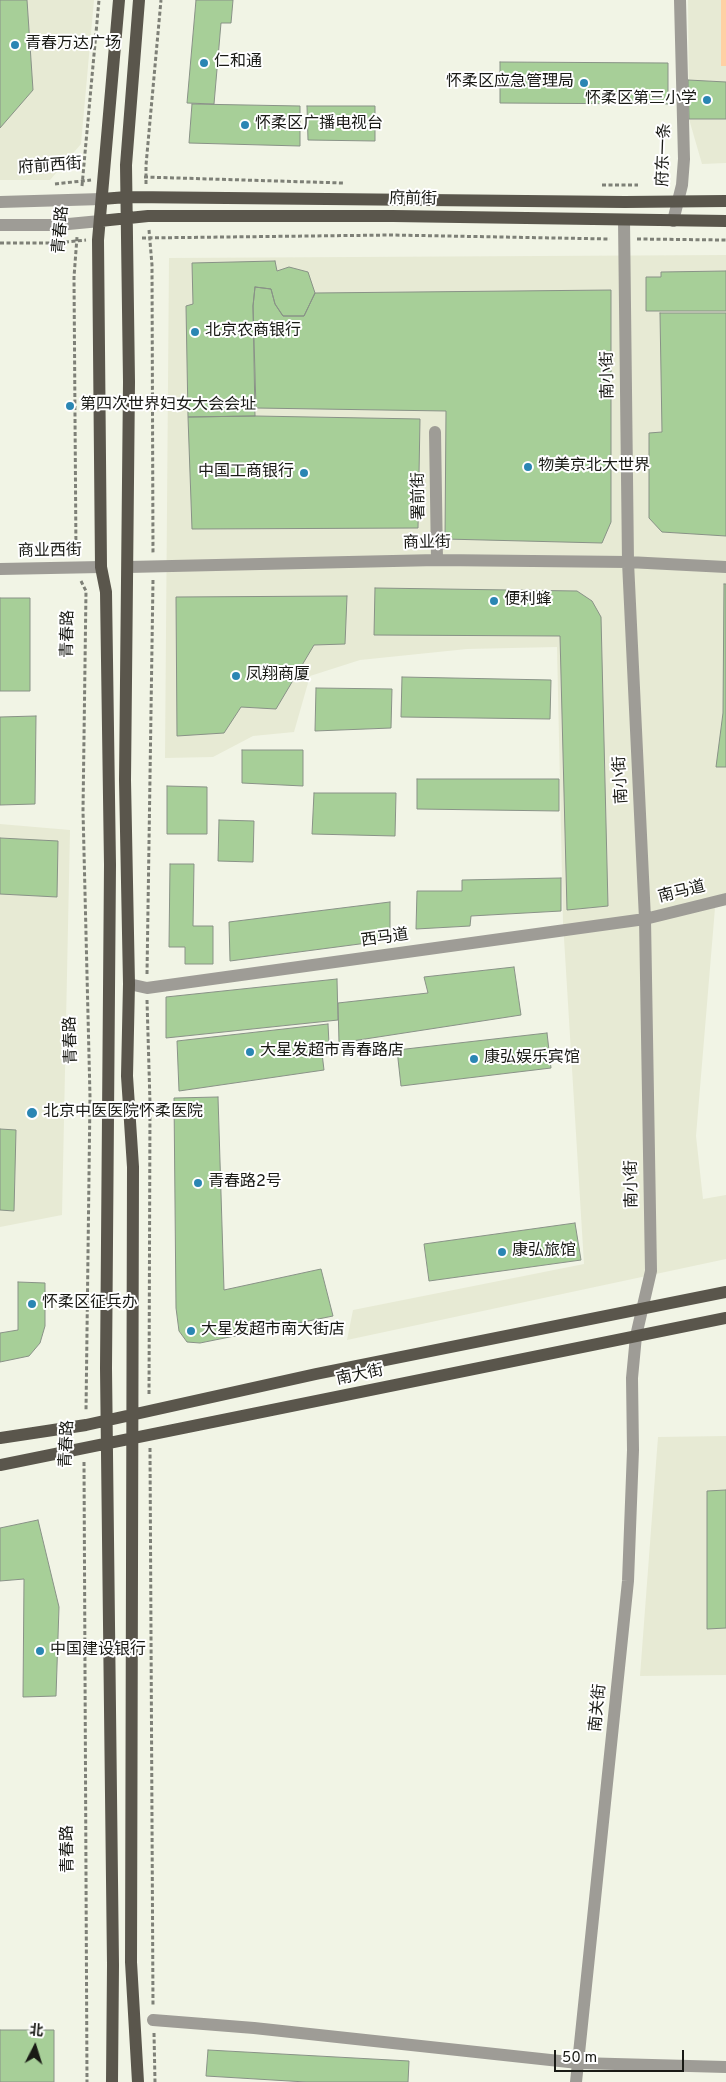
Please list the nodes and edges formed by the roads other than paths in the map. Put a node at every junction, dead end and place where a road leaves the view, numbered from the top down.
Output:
1 (119, 0) edge
2 (139, 0) edge
3 (680, 0) edge
4 (127, 197) junction
5 (102, 199) junction
6 (679, 200) junction
7 (726, 201) edge
8 (0, 202) edge
9 (127, 218) junction
10 (100, 220) junction
11 (624, 220) junction
12 (673, 220) junction
13 (726, 221) edge
14 (0, 225) edge
15 (435, 432) dead end
16 (437, 560) junction
17 (628, 562) junction
18 (101, 567) junction
19 (128, 567) junction
20 (726, 567) edge
21 (0, 570) edge
22 (726, 899) edge
23 (645, 919) junction
24 (129, 984) junction
25 (726, 1292) edge
26 (643, 1309) junction
27 (726, 1318) edge
28 (636, 1336) junction
29 (133, 1413) junction
30 (106, 1420) junction
31 (132, 1437) junction
32 (0, 1438) edge
33 (107, 1445) junction
34 (0, 1465) edge
35 (153, 2020) road end
36 (578, 2064) junction
37 (726, 2067) edge
38 (112, 2082) edge
39 (138, 2082) edge
40 (576, 2082) edge

1 - 5 main road
2 - 4 main road
3 - 6 street, 府东一条
4 - 5 main road, 府前街
4 - 6 main road, 府前街
4 - 9 main road
5 - 8 street, 府前西街
5 - 10 main road
6 - 7 main road, 府前街
6 - 12 street, 府东一条
9 - 10 main road, 府前街
9 - 11 main road, 府前街
9 - 19 main road
10 - 14 street
10 - 18 main road
11 - 12 main road, 府前街
11 - 17 street, 南小街
12 - 13 main road, 府前街
15 - 16 street, 署前街
16 - 17 street, 商业街
16 - 19 street, 商业街
17 - 20 street, 商业街
17 - 23 street, 南小街
18 - 21 street, 商业西街
18 - 30 main road
19 - 24 main road
22 - 23 street, 南马道
23 - 24 street, 西马道
23 - 26 street, 南小街
24 - 29 main road
25 - 26 main road, 南大街
26 - 28 street, 南小街
26 - 29 main road, 南大街
27 - 28 main road, 南大街
28 - 31 main road, 南大街
28 - 36 street, 南关街
29 - 30 main road, 南大街
29 - 31 main road
30 - 32 main road, 南大街
30 - 33 main road
31 - 33 main road, 南大街
31 - 39 main road
33 - 34 main road, 南大街
33 - 38 main road
35 - 36 street
36 - 37 street
36 - 40 street, 南关街

